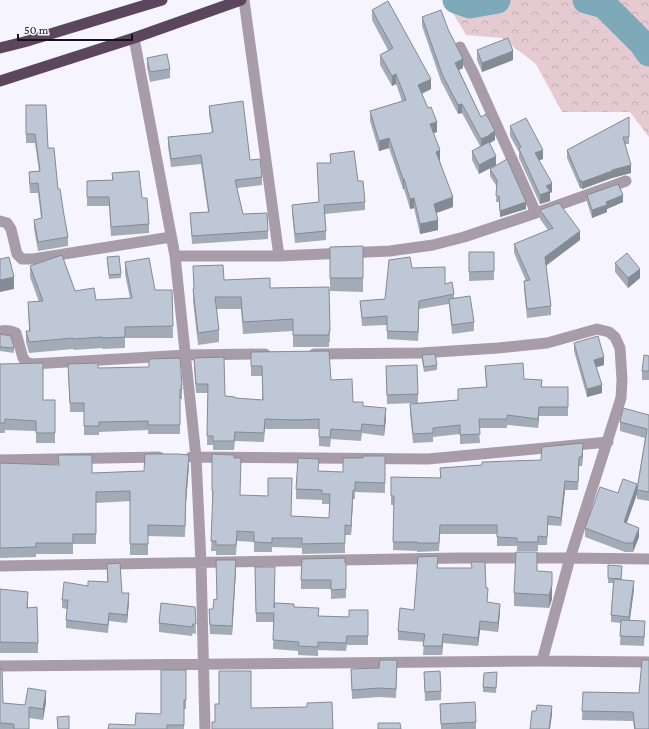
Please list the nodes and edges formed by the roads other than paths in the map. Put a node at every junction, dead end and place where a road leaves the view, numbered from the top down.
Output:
1 (162, 0) edge
2 (243, 0) edge
3 (134, 38) junction
4 (460, 47) dead end
5 (0, 48) edge
6 (0, 81) edge
7 (626, 181) dead end
8 (536, 213) junction
9 (0, 221) edge
10 (171, 237) junction
11 (175, 256) junction
12 (279, 256) junction
13 (0, 331) edge
14 (272, 354) edge
15 (303, 354) edge
16 (186, 355) junction
17 (608, 442) junction
18 (196, 456) junction
19 (0, 460) edge
20 (570, 558) junction
21 (649, 559) edge
22 (201, 563) junction
23 (0, 566) edge
24 (542, 661) junction
25 (649, 662) edge
26 (204, 664) junction
27 (0, 666) edge
28 (204, 729) edge

1 - 5 highway
2 - 3 highway
2 - 12 street
3 - 6 highway
3 - 10 street
4 - 8 street
7 - 8 street
8 - 12 street
9 - 10 street
10 - 11 street
11 - 12 street
11 - 16 street
13 - 16 street
14 - 16 street
15 - 17 street
16 - 18 street
17 - 18 street
17 - 20 street
18 - 19 street
18 - 22 street
20 - 21 street
20 - 22 street
20 - 24 street
22 - 23 street
22 - 26 street
24 - 25 street
24 - 26 street
26 - 27 street
26 - 28 street

